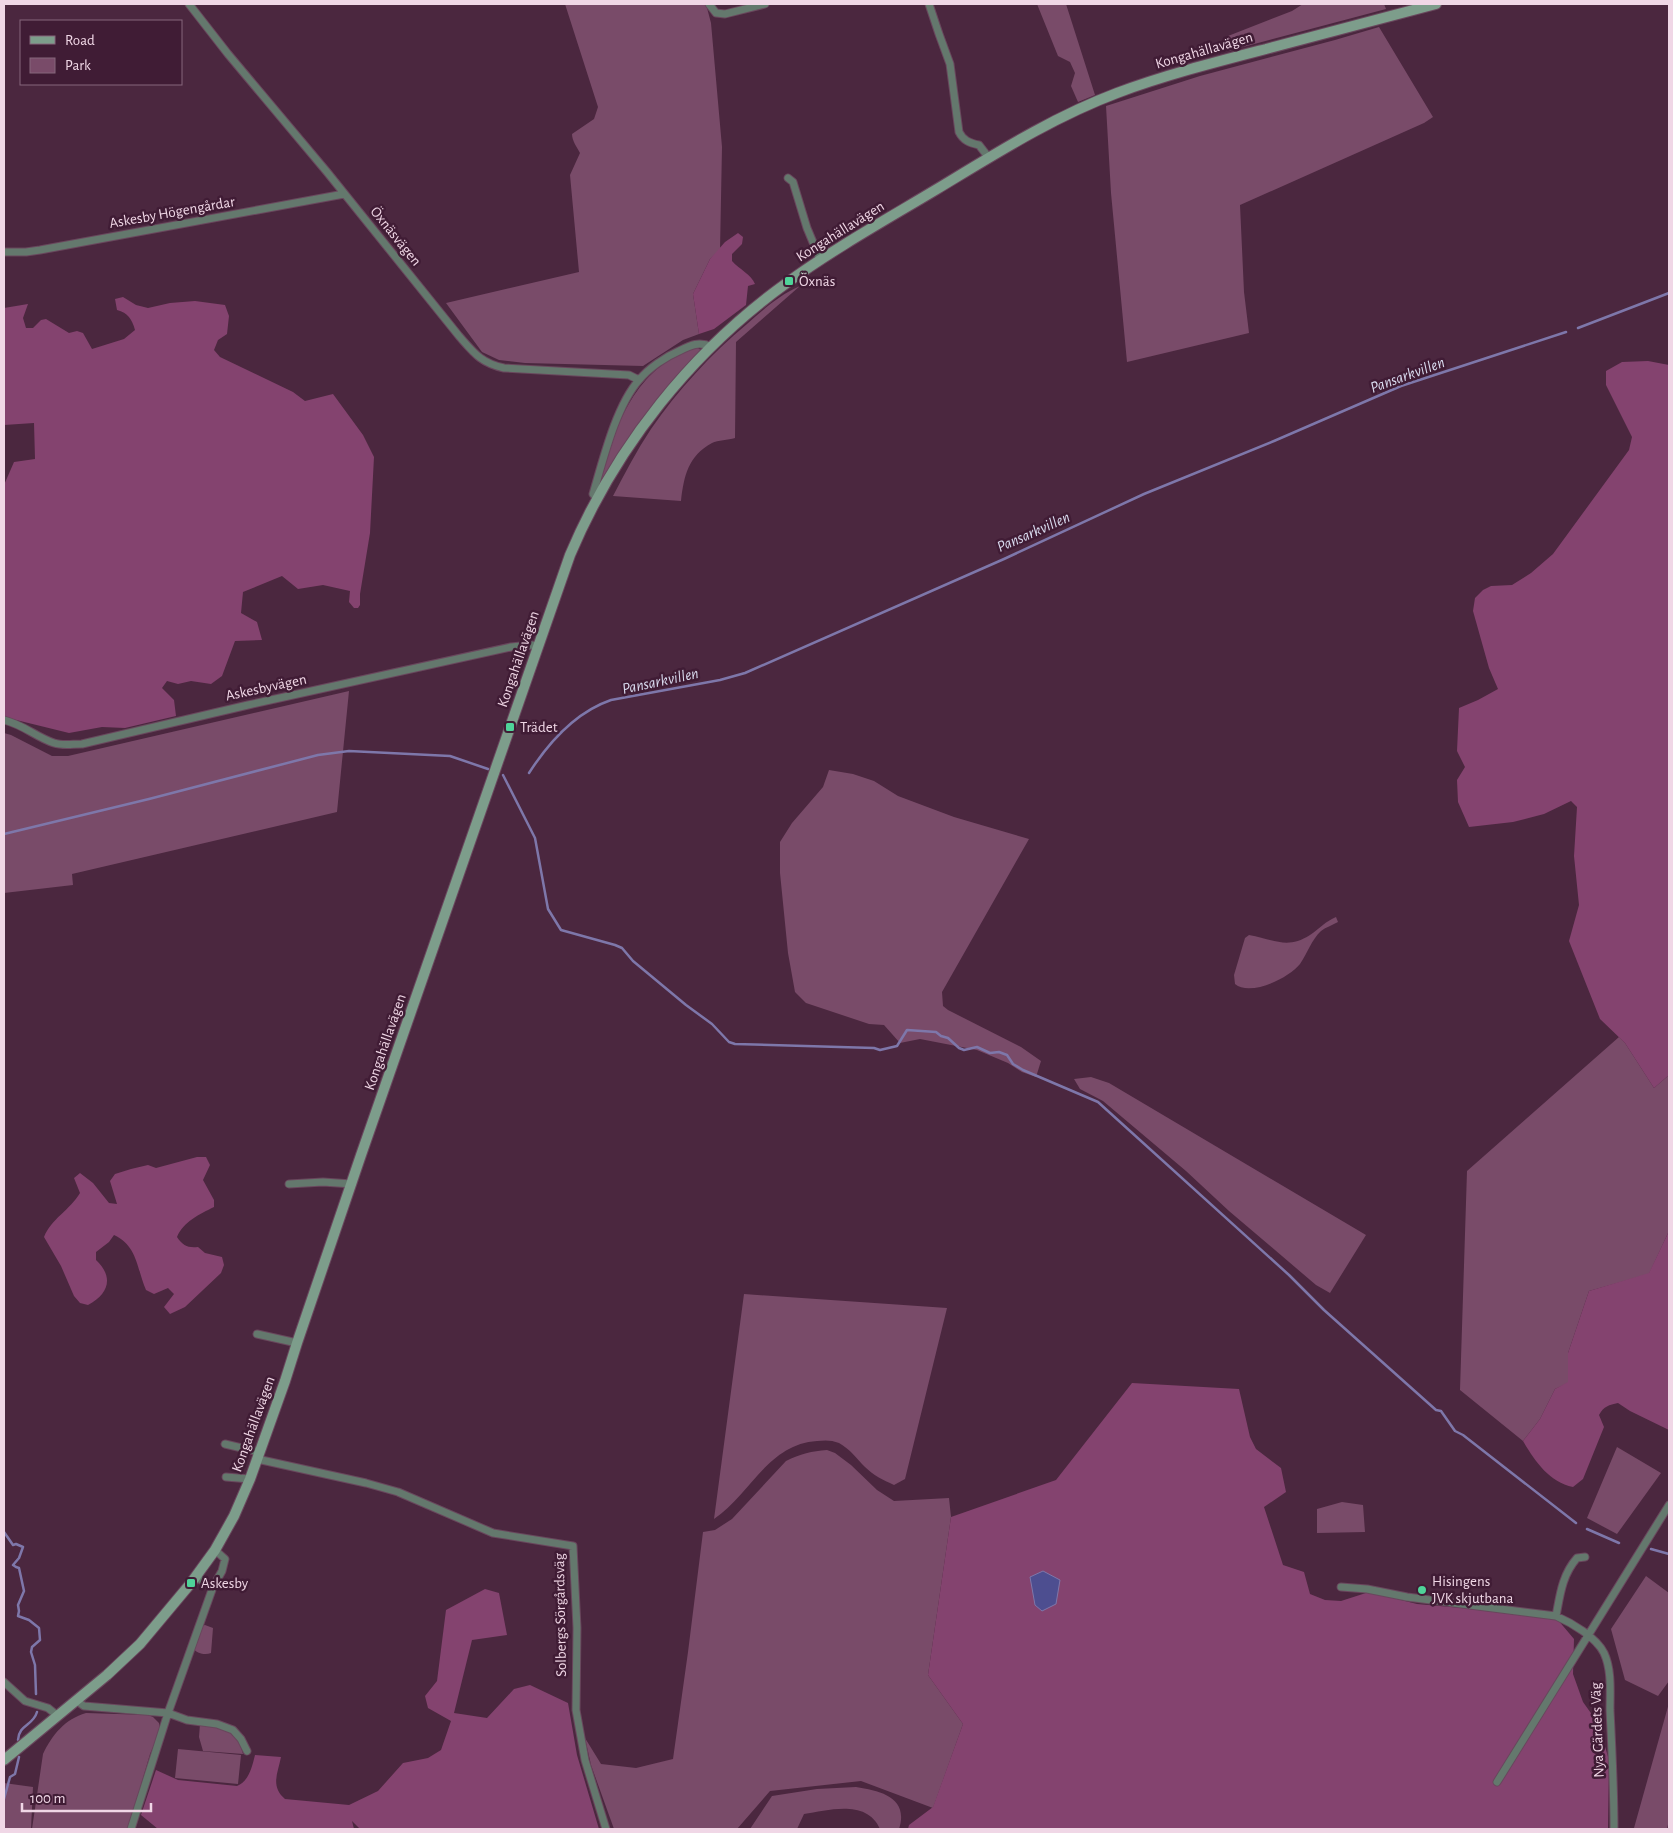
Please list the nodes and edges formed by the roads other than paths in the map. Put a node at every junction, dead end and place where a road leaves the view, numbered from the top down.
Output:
1 (189, 4) edge
2 (709, 4) edge
3 (765, 4) edge
4 (929, 4) edge
5 (1436, 4) edge
6 (989, 158) junction
7 (788, 178) dead end
8 (344, 194) junction
9 (4, 252) edge
10 (820, 259) junction
11 (712, 346) junction
12 (639, 380) junction
13 (597, 498) junction
14 (538, 646) junction
15 (4, 720) edge
16 (288, 1184) dead end
17 (352, 1184) junction
18 (257, 1334) dead end
19 (297, 1343) junction
20 (224, 1444) dead end
21 (258, 1455) junction
22 (226, 1477) dead end
23 (250, 1479) junction
24 (1669, 1505) edge
25 (215, 1550) junction
26 (1585, 1557) dead end
27 (196, 1577) junction
28 (1341, 1586) dead end
29 (213, 1588) junction
30 (1556, 1616) junction
31 (1588, 1636) junction
32 (4, 1682) edge
33 (76, 1701) junction
34 (168, 1713) junction
35 (58, 1716) junction
36 (247, 1751) dead end
37 (4, 1760) edge
38 (1497, 1782) dead end
39 (131, 1829) edge
40 (606, 1829) edge
41 (1614, 1829) edge

1 - 8 street, Öxnäsvägen
2 - 3 street
4 - 6 street
5 - 6 street, Kongahällavägen
6 - 10 street, Kongahällavägen
7 - 10 street
8 - 9 street, Askesby Högengårdar
8 - 12 street, Öxnäsvägen
10 - 11 street, Kongahällavägen
11 - 12 street
11 - 13 street, Kongahällavägen
12 - 13 street
13 - 14 street, Kongahällavägen
14 - 15 street, Askesbyvägen
14 - 17 street, Kongahällavägen
16 - 17 street
17 - 19 street, Kongahällavägen
18 - 19 street
19 - 21 street, Kongahällavägen
20 - 21 street
21 - 23 street, Kongahällavägen
21 - 40 street, Solbergs Sörgårdsväg
22 - 23 street
23 - 25 street, Kongahällavägen
24 - 31 street
25 - 27 street, Kongahällavägen
25 - 29 street
26 - 30 street
27 - 29 street
27 - 33 street, Kongahällavägen
28 - 30 street, Nya Gärdets Väg
29 - 34 street
30 - 31 street, Nya Gärdets Väg
31 - 38 street
31 - 41 street, Nya Gärdets Väg
32 - 35 street
33 - 34 street
33 - 35 street, Kongahällavägen
34 - 36 street
34 - 39 street
35 - 37 street, Kongahällavägen

